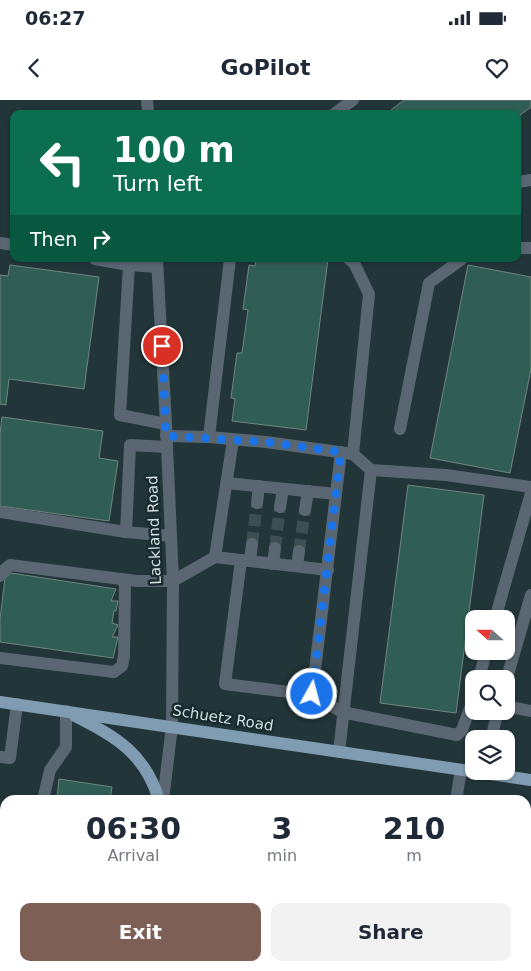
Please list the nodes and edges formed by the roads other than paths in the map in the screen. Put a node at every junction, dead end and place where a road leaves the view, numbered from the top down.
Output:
1 (353, 100) edge
2 (339, 110) edge
3 (115, 262) edge
4 (230, 262) edge
5 (353, 262) edge
6 (458, 262) edge
7 (157, 263) edge
8 (129, 264) junction
9 (400, 429) dead end
10 (167, 436) junction
11 (209, 437) junction
12 (233, 440) junction
13 (347, 453) junction
14 (371, 470) junction
15 (227, 483) junction
16 (259, 486) junction
17 (531, 488) edge
18 (283, 489) junction
19 (308, 491) junction
20 (531, 493) edge
21 (336, 494) junction
22 (257, 503) tunnel mouth
23 (280, 507) tunnel mouth
24 (305, 510) tunnel mouth
25 (0, 512) edge
26 (126, 532) junction
27 (171, 536) junction
28 (252, 544) tunnel mouth
29 (275, 548) tunnel mouth
30 (299, 551) tunnel mouth
31 (216, 557) junction
32 (246, 561) junction
33 (273, 564) junction
34 (297, 566) junction
35 (328, 570) junction
36 (0, 576) edge
37 (124, 580) junction
38 (172, 581) junction
39 (531, 595) edge
40 (498, 610) edge
41 (0, 658) edge
42 (509, 670) edge
43 (312, 694) junction
44 (0, 702) edge
45 (17, 704) junction
46 (515, 708) edge
47 (66, 711) junction
48 (531, 711) edge
49 (342, 712) junction
50 (466, 720) edge
51 (172, 726) junction
52 (339, 752) junction
53 (5, 757) edge
54 (461, 770) junction
55 (465, 770) edge
56 (515, 777) edge
57 (531, 780) edge
58 (44, 795) edge
59 (159, 795) edge
60 (162, 795) edge
61 (457, 795) edge

1 - 2 street
3 - 8 street
4 - 11 street
5 - 13 street
6 - 9 street
7 - 8 street
7 - 10 street, Lackland Road
8 - 10 street
10 - 11 street
10 - 26 street
10 - 27 street, Lackland Road
11 - 12 street
12 - 13 street
12 - 15 street
13 - 14 street
13 - 21 street
14 - 17 street
14 - 49 street
15 - 16 street
15 - 31 street
16 - 18 street
16 - 22 street
18 - 19 street
18 - 23 street
19 - 21 street
19 - 24 street
20 - 40 street
21 - 35 street
25 - 26 street
26 - 27 street
27 - 38 street, Lackland Road
28 - 32 street
29 - 33 street
30 - 34 street
31 - 32 street
31 - 38 street
32 - 33 street
32 - 43 street
33 - 34 street
34 - 35 street
35 - 43 street
36 - 37 street
37 - 38 street
37 - 41 street
38 - 51 street, Lackland Road
39 - 42 street
43 - 49 street
44 - 45 main road, Schuetz Road
45 - 47 main road, Schuetz Road
45 - 53 street
46 - 48 street
47 - 51 main road, Schuetz Road
47 - 58 street
47 - 59 main road
49 - 50 street
49 - 52 street
51 - 52 main road, Schuetz Road
51 - 60 street, Lackland Road
52 - 54 main road, Schuetz Road
54 - 55 main road, Schuetz Road
54 - 61 street
56 - 57 main road, Schuetz Road

